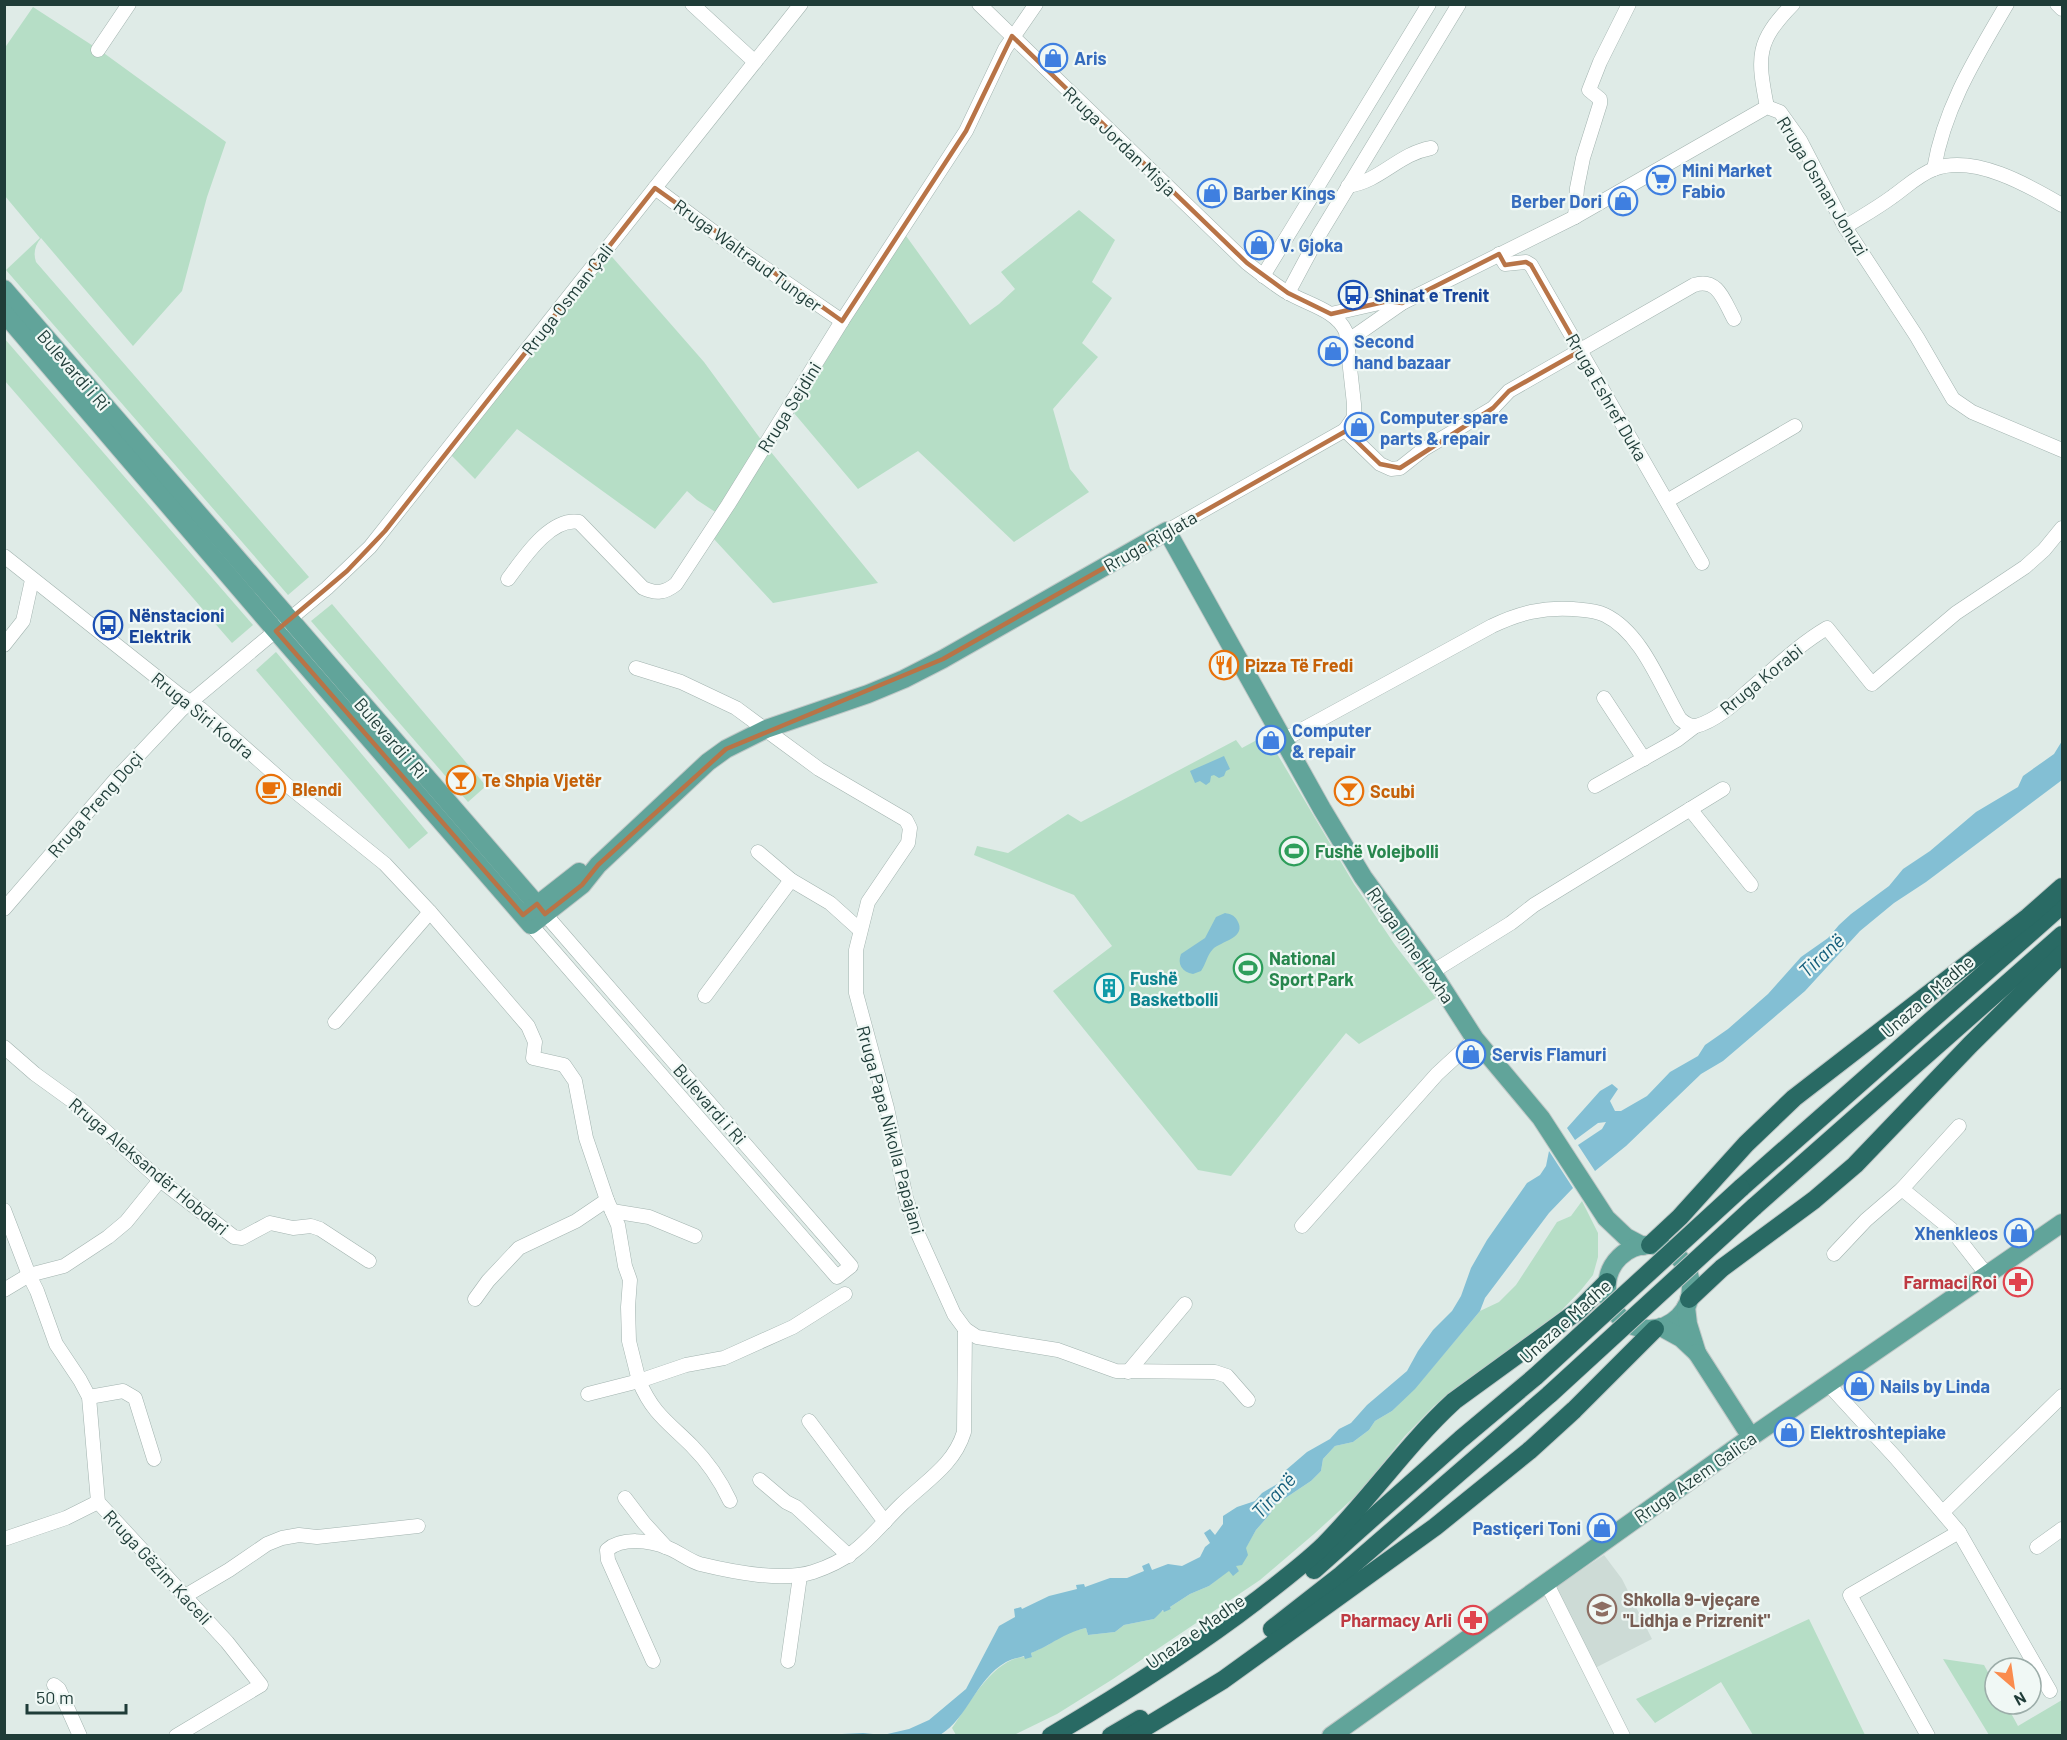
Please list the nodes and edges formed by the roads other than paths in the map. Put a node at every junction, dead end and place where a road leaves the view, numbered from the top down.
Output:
1 (129, 4) edge
2 (692, 4) edge
3 (801, 4) edge
4 (979, 4) edge
5 (1036, 4) edge
6 (1429, 4) edge
7 (1459, 4) edge
8 (1629, 4) edge
9 (1793, 4) edge
10 (2007, 4) edge
11 (2057, 4) edge
12 (2062, 9) edge
13 (1012, 36) junction
14 (98, 50) dead end
15 (755, 62) junction
16 (1767, 107) junction
17 (1431, 148) dead end
18 (1934, 169) junction
19 (1348, 186) junction
20 (654, 188) junction
21 (2062, 205) edge
22 (1575, 217) junction
23 (1845, 227) junction
24 (1499, 254) junction
25 (1263, 276) junction
26 (4, 289) edge
27 (1288, 293) junction
28 (1402, 303) junction
29 (4, 313) edge
30 (1331, 314) junction
31 (1734, 319) dead end
32 (842, 321) junction
33 (1349, 340) junction
34 (1580, 351) junction
35 (1795, 426) dead end
36 (1345, 430) junction
37 (2062, 450) edge
38 (1667, 501) junction
39 (2062, 528) edge
40 (1167, 531) junction
41 (4, 556) edge
42 (1702, 563) dead end
43 (32, 579) junction
44 (508, 579) dead end
45 (282, 625) junction
46 (4, 645) edge
47 (636, 668) dead end
48 (1604, 698) dead end
49 (189, 701) junction
50 (1694, 726) junction
51 (766, 729) junction
52 (1285, 739) junction
53 (1644, 759) junction
54 (1595, 786) dead end
55 (1723, 789) dead end
56 (1690, 809) junction
57 (758, 852) dead end
58 (791, 880) junction
59 (1751, 885) dead end
60 (2062, 887) edge
61 (2062, 905) edge
62 (4, 909) edge
63 (430, 912) junction
64 (534, 915) junction
65 (860, 930) junction
66 (2062, 935) edge
67 (2062, 954) edge
68 (1432, 972) junction
69 (705, 996) dead end
70 (335, 1022) dead end
71 (1475, 1040) junction
72 (4, 1047) edge
73 (1959, 1126) dead end
74 (160, 1180) junction
75 (1902, 1189) junction
76 (609, 1205) junction
77 (4, 1210) edge
78 (1606, 1218) junction
79 (2062, 1223) edge
80 (1302, 1226) dead end
81 (695, 1236) dead end
82 (1647, 1246) junction
83 (1834, 1254) dead end
84 (369, 1261) dead end
85 (1614, 1263) junction
86 (28, 1275) junction
87 (1987, 1275) junction
88 (1607, 1282) junction
89 (4, 1290) edge
90 (845, 1294) dead end
91 (475, 1299) dead end
92 (1687, 1303) junction
93 (1185, 1305) dead end
94 (1658, 1328) junction
95 (965, 1329) junction
96 (1697, 1353) junction
97 (1128, 1372) junction
98 (639, 1381) junction
99 (1828, 1384) junction
100 (588, 1394) dead end
101 (2062, 1396) edge
102 (89, 1397) junction
103 (1248, 1400) dead end
104 (809, 1421) dead end
105 (1751, 1437) junction
106 (154, 1459) dead end
107 (760, 1480) dead end
108 (625, 1498) dead end
109 (729, 1501) dead end
110 (99, 1502) junction
111 (1943, 1512) junction
112 (885, 1522) junction
113 (418, 1526) dead end
114 (2062, 1529) edge
115 (1959, 1532) junction
116 (4, 1539) edge
117 (666, 1547) junction
118 (2037, 1547) dead end
119 (849, 1556) junction
120 (800, 1576) junction
121 (1546, 1582) junction
122 (185, 1596) junction
123 (653, 1661) dead end
124 (788, 1661) dead end
125 (54, 1685) dead end
126 (2050, 1691) dead end
127 (80, 1736) edge
128 (176, 1736) edge
129 (1051, 1736) edge
130 (1070, 1736) edge
131 (1111, 1736) edge
132 (1131, 1736) edge
133 (1331, 1736) edge
134 (1623, 1736) edge
135 (1928, 1736) edge

1 - 14 street
2 - 15 street
3 - 15 street, Rruga Osman Çali
4 - 13 street, Rruga Jordan Misja
5 - 13 street, Rruga Sejdini
6 - 25 street
7 - 19 street
8 - 22 street
9 - 16 street
10 - 18 street
11 - 12 street
13 - 25 street, Rruga Jordan Misja
13 - 32 street, Rruga Sejdini
15 - 20 street, Rruga Osman Çali
16 - 22 street, Rruga Osman Jonuzi
16 - 23 street, Rruga Osman Jonuzi
17 - 19 street
18 - 21 street
18 - 23 street
19 - 27 street
20 - 32 street, Rruga Waltraud Tunger
20 - 45 street, Rruga Osman Çali
22 - 24 street, Rruga Osman Jonuzi
23 - 37 street, Rruga Osman Jonuzi
24 - 28 street, Rruga Osman Jonuzi
24 - 34 street, Rruga Eshref Duka
25 - 27 street
26 - 45 main road, Bulevardi i Ri
27 - 30 street
28 - 30 street, Rruga Osman Jonuzi
28 - 33 street, Rruga Osman Jonuzi
29 - 45 main road, Bulevardi i Ri
30 - 33 street
31 - 34 street
32 - 44 street, Rruga Sejdini
33 - 36 street
34 - 36 street
34 - 38 street, Rruga Eshref Duka
35 - 38 street
36 - 40 street, Rruga Riglata
38 - 42 street, Rruga Eshref Duka
39 - 50 street, Rruga Korabi
40 - 51 main road, Rruga Riglata
40 - 52 main road, Rruga Dine Hoxha
41 - 43 street, Rruga Siri Kodra
43 - 46 street
43 - 49 street, Rruga Siri Kodra
45 - 49 street, Rruga Preng Doçi
45 - 64 main road, Bulevardi i Ri
47 - 51 street
48 - 53 street
49 - 62 street, Rruga Preng Doçi
49 - 63 street, Rruga Siri Kodra
50 - 52 street
50 - 53 street
51 - 64 main road
51 - 65 street, Rruga Papa Nikolla Papajani
52 - 68 main road, Rruga Dine Hoxha
53 - 54 street
55 - 56 street
56 - 59 street
56 - 68 street
57 - 58 street
58 - 65 street
58 - 69 street
60 - 82 highway
61 - 130 highway, Unaza e Madhe, bridge
63 - 70 street
63 - 76 street, Rruga Siri Kodra
64 - 64 street, Bulevardi i Ri
65 - 95 street, Rruga Papa Nikolla Papajani
66 - 131 highway, bridge
67 - 92 highway
68 - 71 main road, Rruga Dine Hoxha
71 - 78 main road, Rruga Dine Hoxha
71 - 80 street
72 - 74 street, Rruga Aleksandër Hobdari
73 - 75 street
74 - 84 street, Rruga Aleksandër Hobdari
74 - 86 street
75 - 83 street
75 - 87 street
76 - 81 street
76 - 91 street
76 - 98 street
77 - 86 street, Rruga Gëzim Kaceli
78 - 82 main road, Rruga Dine Hoxha
78 - 85 main road, Rruga Dine Hoxha
79 - 87 main road, Rruga Azem Galica
82 - 85 main road
82 - 92 main road, Rruga Dine Hoxha
85 - 88 main road
86 - 89 street
86 - 102 street, Rruga Gëzim Kaceli
87 - 99 main road, Rruga Azem Galica
88 - 94 main road, Rruga Dine Hoxha
88 - 129 highway
90 - 98 street
92 - 94 main road
92 - 96 main road, Rruga Dine Hoxha
93 - 97 street
94 - 96 main road, Rruga Dine Hoxha
94 - 132 highway
95 - 97 street
95 - 112 street
96 - 105 main road, Rruga Dine Hoxha
97 - 103 street
98 - 100 street
98 - 109 street
99 - 105 main road, Rruga Azem Galica
99 - 111 street
101 - 111 street
102 - 106 street
102 - 110 street, Rruga Gëzim Kaceli
104 - 112 street
105 - 121 main road, Rruga Azem Galica
107 - 119 street
108 - 117 street
110 - 116 street
110 - 122 street, Rruga Gëzim Kaceli
111 - 115 street
112 - 119 street
113 - 122 street
114 - 118 street
115 - 126 street
115 - 135 street
117 - 120 street
117 - 123 street
119 - 120 street
120 - 124 street
121 - 133 main road, Rruga Azem Galica
121 - 134 street
122 - 128 street, Rruga Gëzim Kaceli
125 - 127 street

